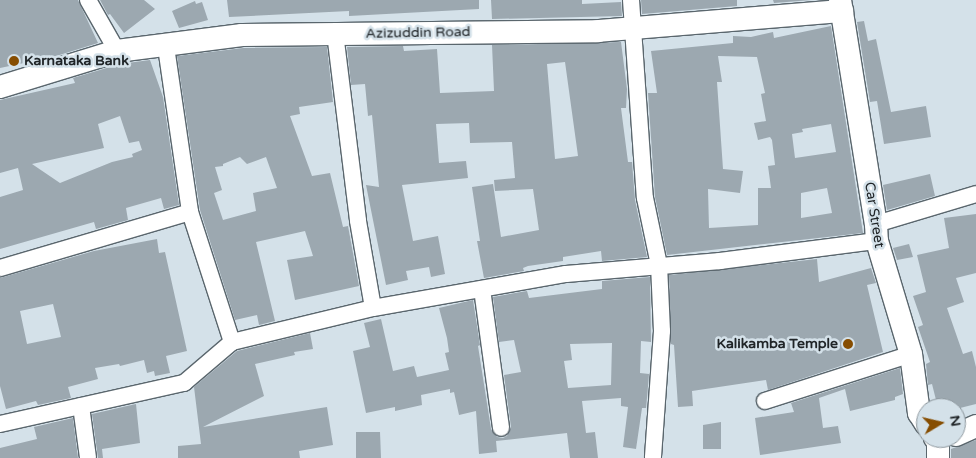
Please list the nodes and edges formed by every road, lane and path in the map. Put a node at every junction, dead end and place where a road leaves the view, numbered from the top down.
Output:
1 (88, 0) edge
2 (631, 0) edge
3 (841, 6) edge
4 (635, 28) junction
5 (335, 34) junction
6 (166, 46) junction
7 (117, 51) junction
8 (0, 87) edge
9 (976, 194) edge
10 (190, 212) junction
11 (877, 233) junction
12 (659, 265) junction
13 (0, 268) edge
14 (482, 289) junction
15 (373, 308) junction
16 (232, 342) junction
17 (911, 354) junction
18 (917, 398) edge
19 (765, 401) dead end
20 (81, 406) junction
21 (0, 424) edge
22 (502, 428) dead end
23 (88, 458) edge
24 (652, 458) edge

1 - 7 street
2 - 4 street
3 - 4 street, Azizuddin Road
3 - 11 street, Car Street
4 - 5 street, Azizuddin Road
4 - 12 street
5 - 6 street, Azizuddin Road
5 - 15 street
6 - 7 street, Azizuddin Road
6 - 10 street
7 - 8 street, Azizuddin Road
9 - 11 street
10 - 13 street
10 - 16 street
11 - 12 street
11 - 17 street, Car Street
12 - 14 street
12 - 24 street
14 - 15 street
14 - 22 street
15 - 16 street
16 - 20 street
17 - 18 street, Car Street
17 - 19 street
20 - 21 street
20 - 23 street

